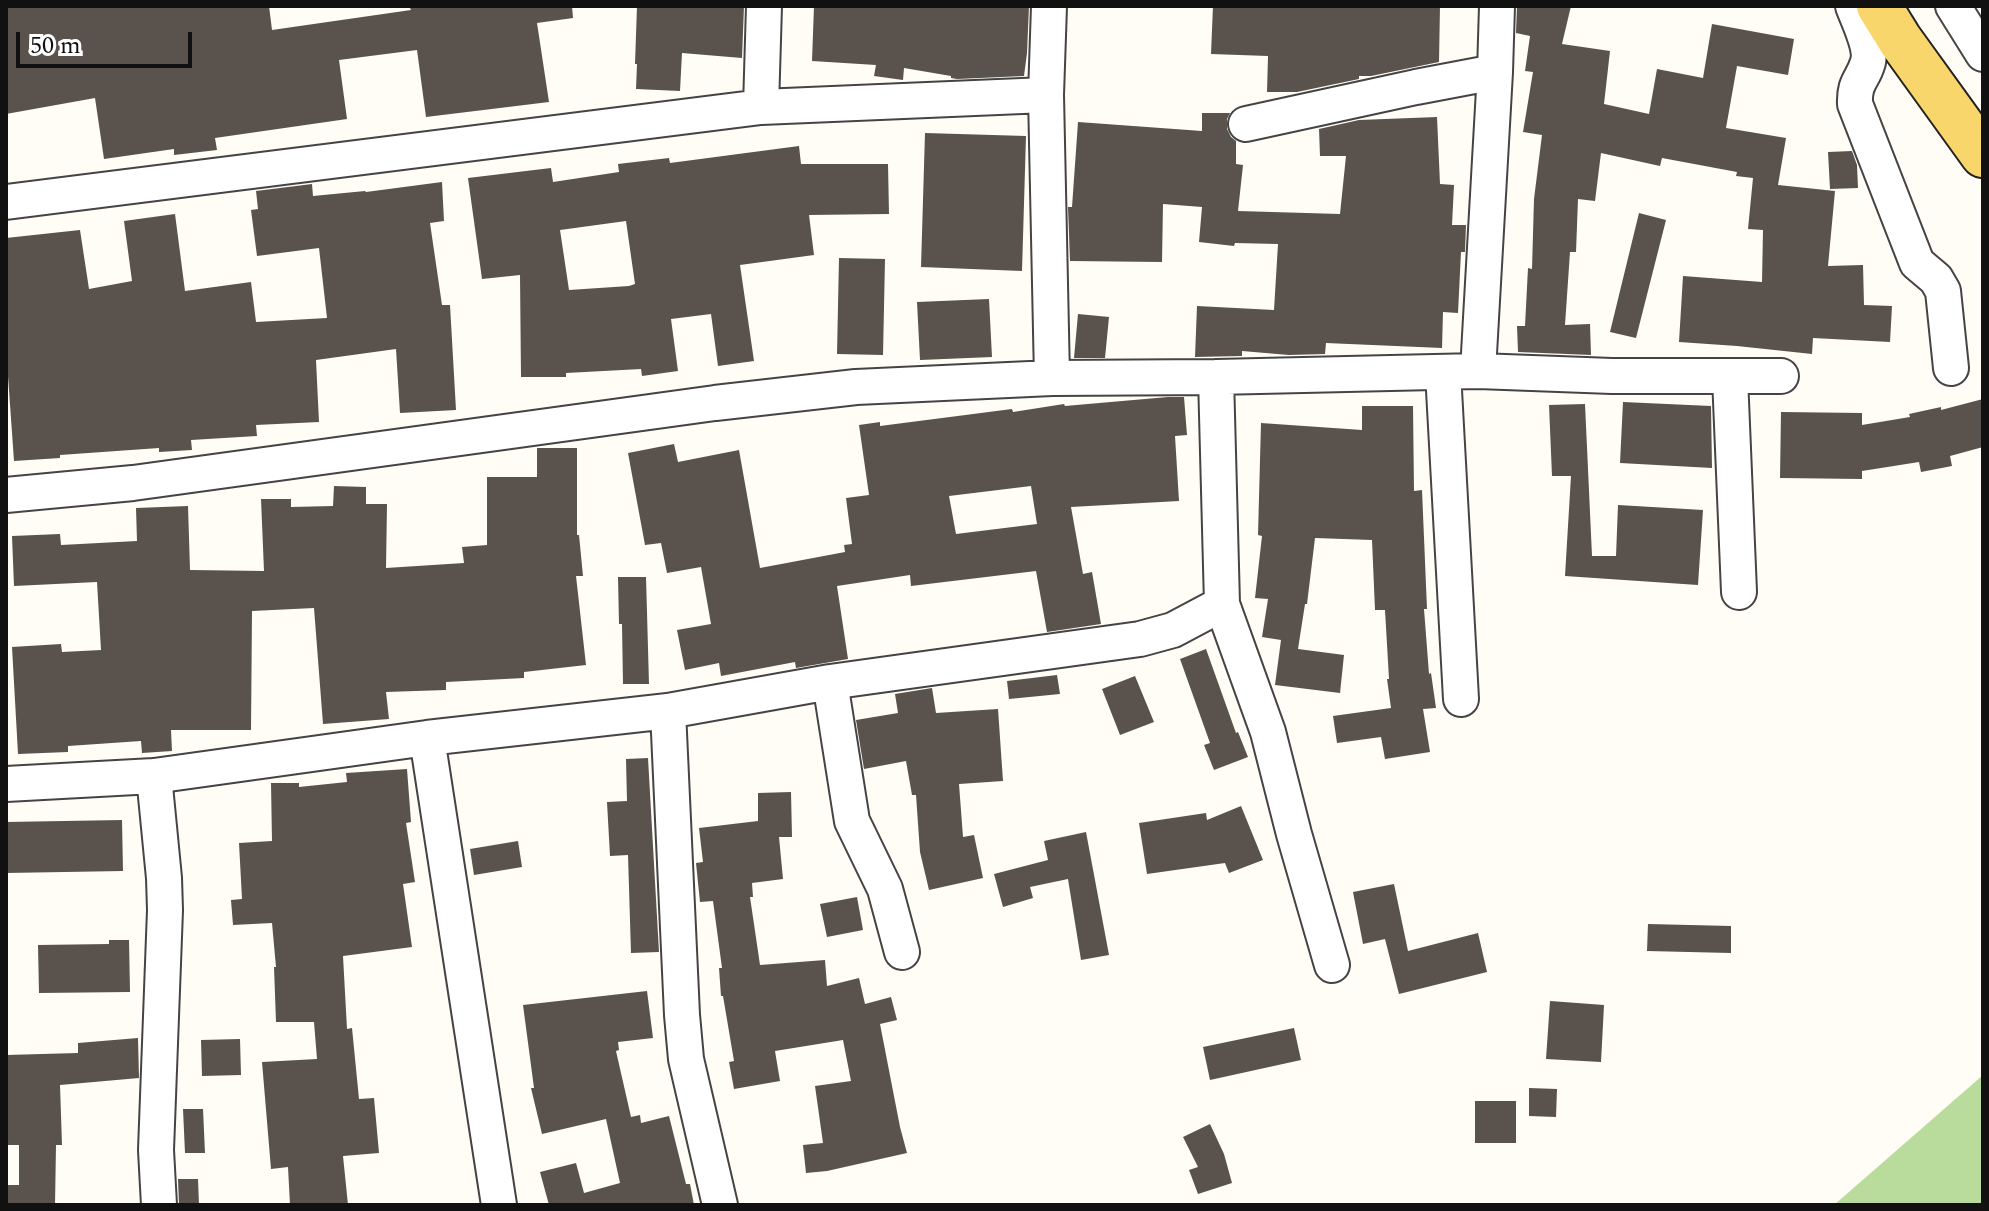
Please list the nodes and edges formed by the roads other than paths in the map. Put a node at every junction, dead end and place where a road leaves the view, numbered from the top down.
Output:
1 (764, 6) edge
2 (1049, 6) edge
3 (1497, 6) edge
4 (1853, 6) edge
5 (1953, 6) edge
6 (1900, 21) edge
7 (1981, 46) edge
8 (1495, 72) junction
9 (1046, 95) junction
10 (761, 107) junction
11 (1246, 124) dead end
12 (1983, 127) edge
13 (1983, 155) edge
14 (6, 202) edge
15 (1951, 368) dead end
16 (1478, 371) junction
17 (1443, 372) junction
18 (1781, 376) dead end
19 (1216, 377) junction
20 (1730, 377) junction
21 (1052, 378) junction
22 (6, 495) edge
23 (1739, 592) dead end
24 (1222, 604) junction
25 (830, 682) junction
26 (1461, 699) dead end
27 (668, 711) junction
28 (427, 738) junction
29 (154, 776) junction
30 (6, 784) edge
31 (902, 952) dead end
32 (1332, 965) dead end
33 (159, 1205) edge
34 (499, 1205) edge
35 (720, 1205) edge

1 - 10 street
2 - 9 street
3 - 8 street
4 - 15 street
5 - 7 street
6 - 12 main road
6 - 13 main road
8 - 11 street
8 - 16 street
9 - 10 street
9 - 21 street
10 - 14 street
16 - 17 street
16 - 20 street
17 - 19 street
17 - 26 street
18 - 20 street
19 - 21 street
19 - 24 street
20 - 23 street
21 - 22 street
24 - 25 street
24 - 32 street
25 - 27 street
25 - 31 street
27 - 28 street
27 - 35 street
28 - 29 street
28 - 34 street
29 - 30 street
29 - 33 street

